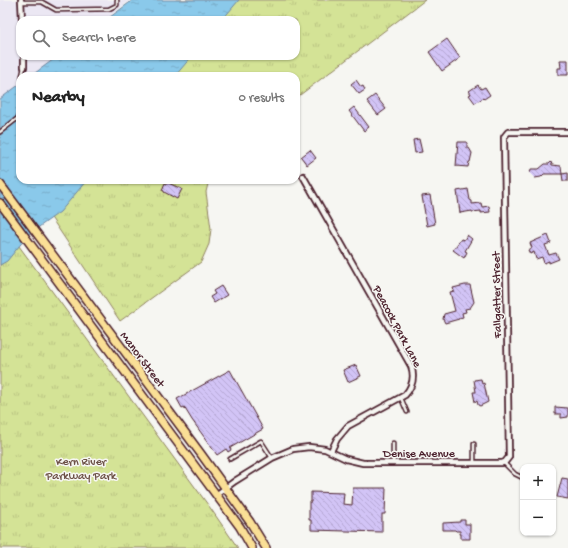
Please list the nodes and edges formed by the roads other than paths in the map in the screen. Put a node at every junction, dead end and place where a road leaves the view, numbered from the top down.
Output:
1 (117, 0) edge
2 (22, 1) edge
3 (22, 16) edge
4 (24, 60) edge
5 (24, 66) joint
6 (23, 72) edge
7 (16, 120) edge
8 (0, 132) edge
9 (568, 132) edge
10 (303, 176) dead end
11 (0, 184) edge
12 (0, 203) edge
13 (401, 398) junction
14 (407, 412) dead end
15 (392, 443) dead end
16 (474, 444) dead end
17 (331, 451) junction
18 (272, 458) junction
19 (230, 459) dead end
20 (506, 461) junction
21 (393, 463) junction
22 (474, 463) junction
23 (520, 476) edge
24 (225, 488) junction
25 (216, 495) junction
26 (252, 548) edge
27 (266, 548) edge

1 - 2 lane
2 - 3 street
4 - 5 street
5 - 6 lane
7 - 8 lane
9 - 20 street, Fallgatter Street
10 - 13 street, Peacock Park Lane
11 - 24 main road, Manor Street
12 - 25 main road, Manor Street
13 - 14 lane
13 - 17 street, Peacock Park Lane
15 - 21 lane
16 - 22 lane
17 - 18 street
17 - 21 street, Denise Avenue
18 - 19 lane
18 - 24 street
20 - 22 street, Denise Avenue
20 - 23 lane
21 - 22 street, Denise Avenue
24 - 25 street
24 - 27 main road, Manor Street
25 - 26 main road, Manor Street

